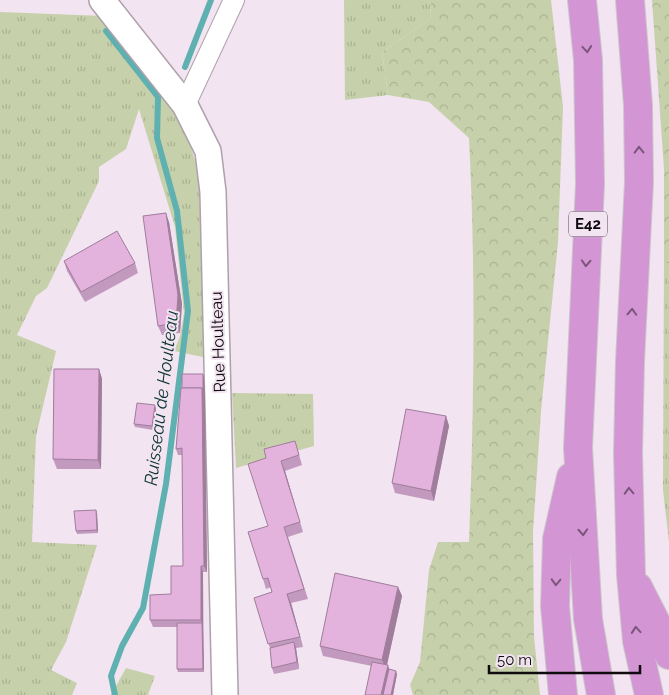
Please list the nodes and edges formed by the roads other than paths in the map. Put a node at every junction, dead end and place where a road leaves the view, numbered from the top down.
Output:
1 (234, 0) edge
2 (582, 0) edge
3 (630, 0) edge
4 (110, 9) edge
5 (185, 105) junction
6 (578, 448) junction
7 (631, 575) junction
8 (669, 655) edge
9 (225, 695) edge
10 (563, 695) edge
11 (601, 695) edge
12 (649, 695) edge

1 - 5 street
2 -> 6 highway, E42
7 -> 3 highway
4 - 5 street, Rue Houlteau
5 - 9 street, Rue Houlteau
6 -> 10 highway
6 -> 11 highway, E42
7 - 8 highway
12 -> 7 highway

